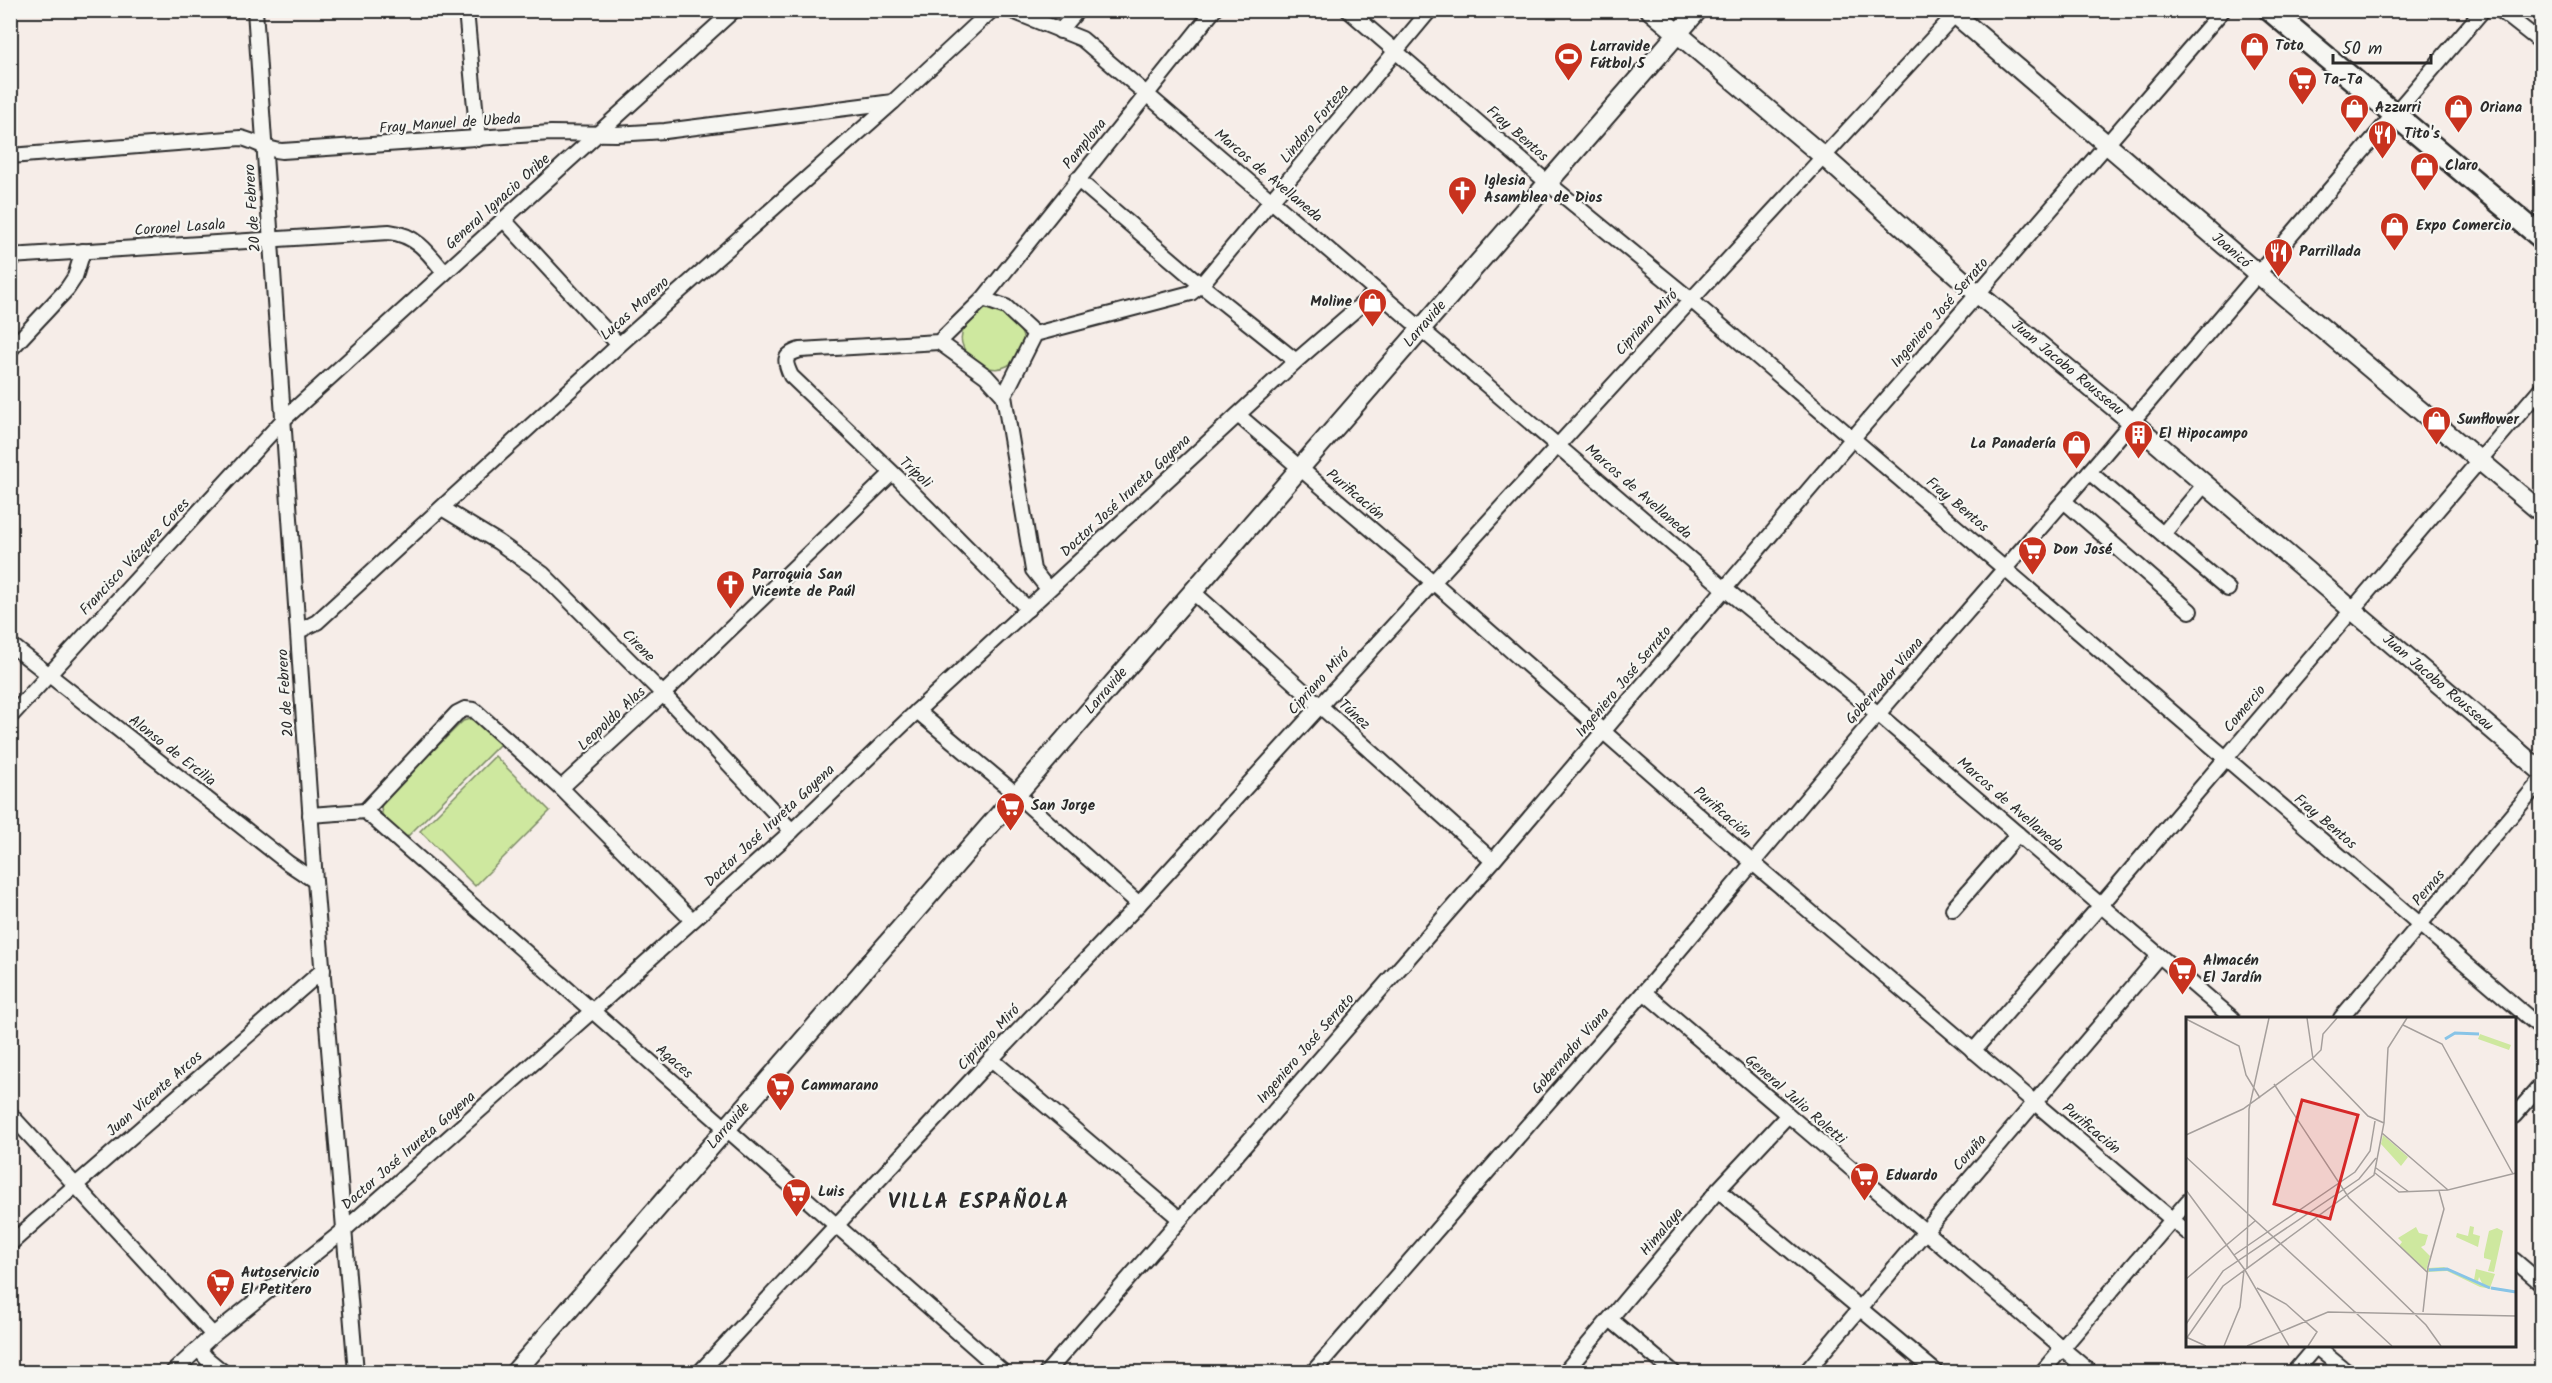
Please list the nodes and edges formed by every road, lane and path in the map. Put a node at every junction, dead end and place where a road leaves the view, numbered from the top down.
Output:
1 (255, 10) edge
2 (466, 10) edge
3 (734, 10) edge
4 (992, 10) edge
5 (1010, 10) edge
6 (1078, 10) edge
7 (1214, 10) edge
8 (1348, 10) edge
9 (1431, 10) edge
10 (1650, 10) edge
11 (1698, 10) edge
12 (2223, 10) edge
13 (2270, 10) edge
14 (2482, 10) edge
15 (2500, 10) edge
16 (1955, 12) edge
17 (1060, 31) junction
18 (1678, 34) junction
19 (2541, 43) edge
20 (1397, 52) junction
21 (1147, 95) junction
22 (893, 102) junction
23 (2394, 116) junction
24 (600, 134) junction
25 (478, 139) junction
26 (2108, 146) junction
27 (265, 148) junction
28 (10, 156) edge
29 (1823, 156) junction
30 (1077, 179) junction
31 (1548, 183) junction
32 (1273, 202) junction
33 (503, 219) junction
34 (272, 238) junction
35 (2541, 238) edge
36 (83, 251) junction
37 (10, 256) edge
38 (444, 272) junction
39 (2258, 274) junction
40 (1201, 285) junction
41 (1377, 291) junction
42 (1978, 294) junction
43 (983, 299) junction
44 (1690, 300) junction
45 (1421, 329) junction
46 (1035, 334) junction
47 (939, 342) junction
48 (619, 345) junction
49 (10, 350) edge
50 (1296, 361) junction
51 (2541, 387) edge
52 (1004, 396) junction
53 (1238, 415) junction
54 (284, 419) junction
55 (2131, 421) junction
56 (1853, 438) junction
57 (1557, 445) junction
58 (2479, 460) junction
59 (1301, 470) junction
60 (2089, 472) junction
61 (891, 474) junction
62 (2204, 485) junction
63 (2064, 501) junction
64 (442, 508) junction
65 (2541, 513) edge
66 (2163, 534) junction
67 (2005, 568) junction
68 (1433, 582) junction
69 (1048, 589) junction
70 (1725, 589) junction
71 (2228, 589) dead end
72 (1193, 592) junction
73 (1028, 609) junction
74 (2190, 611) dead end
75 (2351, 611) junction
76 (299, 631) junction
77 (10, 644) edge
78 (50, 674) junction
79 (663, 694) junction
80 (1319, 706) junction
81 (917, 711) junction
82 (1878, 714) junction
83 (10, 717) edge
84 (1604, 732) junction
85 (2224, 759) junction
86 (2541, 772) edge
87 (2541, 779) edge
88 (561, 788) junction
89 (1017, 795) junction
90 (364, 811) junction
91 (310, 815) junction
92 (792, 831) junction
93 (2018, 834) junction
94 (1493, 861) junction
95 (1753, 863) junction
96 (315, 881) junction
97 (1139, 904) junction
98 (2101, 906) junction
99 (1953, 909) dead end
100 (692, 920) junction
101 (2420, 924) junction
102 (2159, 956) junction
103 (322, 970) junction
104 (1644, 992) junction
105 (591, 1012) junction
106 (2231, 1017) edge
107 (2342, 1017) edge
108 (2541, 1029) edge
109 (1973, 1051) junction
110 (991, 1059) junction
111 (2541, 1084) edge
112 (2035, 1103) junction
113 (10, 1114) edge
114 (2516, 1114) edge
115 (1788, 1115) junction
116 (727, 1130) junction
117 (76, 1184) junction
118 (1718, 1190) junction
119 (2186, 1202) edge
120 (1179, 1219) junction
121 (2172, 1220) junction
122 (836, 1225) junction
123 (343, 1231) junction
124 (1924, 1232) junction
125 (2186, 1232) edge
126 (10, 1244) edge
127 (2516, 1262) edge
128 (2541, 1284) edge
129 (1859, 1310) junction
130 (1610, 1319) junction
131 (213, 1335) junction
132 (2315, 1347) edge
133 (2317, 1347) edge
134 (199, 1349) junction
135 (2062, 1349) junction
136 (173, 1372) edge
137 (223, 1372) edge
138 (356, 1372) edge
139 (515, 1372) edge
140 (700, 1372) edge
141 (1003, 1372) edge
142 (1047, 1372) edge
143 (1313, 1372) edge
144 (1565, 1372) edge
145 (1673, 1372) edge
146 (1806, 1372) edge
147 (1936, 1372) edge
148 (2042, 1372) edge
149 (2090, 1372) edge
150 (2294, 1372) edge
151 (2346, 1372) edge

1 - 27 street, 20 de Febrero
2 - 25 street
3 - 24 street, General Ignacio Oribe
4 - 22 street, Lucas Moreno
5 - 17 street, Marcos de Avellaneda
6 - 17 street
7 - 21 street, Pamplona
8 - 20 street, Fray Bentos
9 - 20 street, Lindoro Forteza
10 - 18 street, Juan Jacobo Rousseau
11 - 18 street, Larravide
12 - 26 street, Ingeniero José Serrato
13 - 23 main road
14 - 23 street, Gobernador Viana
15 - 19 street
16 - 26 street, Joanicó
16 - 29 street, Cipriano Miró
17 - 21 street, Marcos de Avellaneda
18 - 29 street, Juan Jacobo Rousseau
18 - 31 street, Larravide
20 - 31 street, Fray Bentos
20 - 32 street, Lindoro Forteza
21 - 30 street, Pamplona
21 - 32 street, Marcos de Avellaneda
22 - 24 street, Fray Manuel de Ubeda
22 - 48 street, Lucas Moreno
23 - 35 main road
23 - 39 street, Gobernador Viana
24 - 25 street, Fray Manuel de Ubeda
24 - 33 street, General Ignacio Oribe
25 - 27 street, Fray Manuel de Ubeda
26 - 39 street, Joanicó
26 - 42 street, Ingeniero José Serrato
27 - 28 street, Fray Manuel de Ubeda
27 - 34 street, 20 de Febrero
29 - 42 street, Juan Jacobo Rousseau
29 - 44 street, Cipriano Miró
30 - 40 street
30 - 43 street, Pamplona
31 - 44 street, Fray Bentos
31 - 45 street, Larravide
32 - 40 street, Lindoro Forteza
32 - 41 street, Marcos de Avellaneda
33 - 38 street, General Ignacio Oribe
33 - 48 street
34 - 36 street, Coronel Lasala
34 - 38 street, Coronel Lasala
34 - 54 street, 20 de Febrero
36 - 37 street, Coronel Lasala
36 - 49 street
38 - 54 street, General Ignacio Oribe
39 - 55 street, Gobernador Viana
39 - 58 street, Joanicó
40 - 46 street
40 - 50 street
41 - 45 street, Marcos de Avellaneda
41 - 50 street, Doctor José Irureta Goyena
42 - 55 street, Juan Jacobo Rousseau
42 - 56 street, Ingeniero José Serrato
43 - 46 street
43 - 47 street, Pamplona
44 - 56 street, Fray Bentos
44 - 57 street, Cipriano Miró
45 - 57 street, Marcos de Avellaneda
45 - 59 street, Larravide
46 - 52 street
47 - 52 street
47 - 61 street, Trípoli
48 - 64 street, Lucas Moreno
50 - 53 street, Doctor José Irureta Goyena
51 - 58 street, Comercio
52 - 69 street
53 - 59 street, Purificación
53 - 69 street, Doctor José Irureta Goyena
54 - 76 street, 20 de Febrero
54 - 78 street, Francisco Vázquez Cores
55 - 60 street, Gobernador Viana
55 - 62 street, Juan Jacobo Rousseau
56 - 67 street, Fray Bentos
56 - 70 street, Ingeniero José Serrato
57 - 68 street, Cipriano Miró
57 - 70 street, Marcos de Avellaneda
58 - 65 street, Joanicó
58 - 75 street, Comercio
59 - 68 street, Purificación
59 - 72 street, Larravide
60 - 63 street, Gobernador Viana
60 - 66 street
61 - 73 street, Trípoli
61 - 79 street, Leopoldo Alas
62 - 66 street
62 - 75 street, Juan Jacobo Rousseau
63 - 67 street, Gobernador Viana
63 - 74 street
64 - 76 street, Lucas Moreno
64 - 79 street, Cirene
66 - 71 street
67 - 82 street, Gobernador Viana
67 - 85 street, Fray Bentos
68 - 80 street, Cipriano Miró
68 - 84 street, Purificación
69 - 73 street, Doctor José Irureta Goyena
70 - 82 street, Marcos de Avellaneda
70 - 84 street, Ingeniero José Serrato
72 - 80 street, Túnez
72 - 89 street, Larravide
73 - 81 street, Doctor José Irureta Goyena
75 - 85 street, Comercio
75 - 86 street, Juan Jacobo Rousseau
76 - 91 street, 20 de Febrero
77 - 78 street, Alonso de Ercilia
78 - 83 street, Francisco Vázquez Cores
78 - 96 street, Alonso de Ercilia
79 - 88 street, Leopoldo Alas
79 - 92 street, Cirene
80 - 94 street, Túnez
80 - 97 street, Cipriano Miró
81 - 89 street
81 - 92 street, Doctor José Irureta Goyena
82 - 93 street, Marcos de Avellaneda
82 - 95 street, Gobernador Viana
84 - 94 street, Ingeniero José Serrato
84 - 95 street, Purificación
85 - 98 street, Comercio
85 - 101 street, Fray Bentos
87 - 101 street, Pernas
88 - 90 street
88 - 100 street
89 - 97 street
89 - 116 street, Larravide
90 - 91 street
90 - 105 street, Agaces
91 - 96 street, 20 de Febrero
92 - 100 street, Doctor José Irureta Goyena
93 - 98 street, Marcos de Avellaneda
93 - 99 street
94 - 120 street, Ingeniero José Serrato
95 - 104 street, Gobernador Viana
95 - 109 street, Purificación
96 - 103 street, 20 de Febrero
97 - 110 street, Cipriano Miró
98 - 102 street, Marcos de Avellaneda
98 - 109 street, Comercio
100 - 105 street, Doctor José Irureta Goyena
101 - 107 street, Pernas
101 - 108 street, Fray Bentos
102 - 106 street, Marcos de Avellaneda
102 - 112 street, Coruña
103 - 117 street, Juan Vicente Arcos
103 - 123 street, 20 de Febrero
104 - 115 street, General Julio Roletti
104 - 143 street, Gobernador Viana
105 - 116 street, Agaces
105 - 123 street, Doctor José Irureta Goyena
109 - 112 street, Purificación
110 - 120 street
110 - 122 street, Cipriano Miró
111 - 114 street
112 - 121 street, Purificación
112 - 124 street, Coruña
113 - 117 street
115 - 118 street, Himalaya
115 - 124 street, General Julio Roletti
116 - 122 street, Agaces
116 - 139 street, Larravide
117 - 126 street, Juan Vicente Arcos
117 - 131 street
118 - 129 street
118 - 130 street, Himalaya
119 - 121 street
120 - 142 street, Ingeniero José Serrato
121 - 125 street, Purificación
121 - 135 street
122 - 140 street, Cipriano Miró
122 - 141 street, Agaces
123 - 131 street, Doctor José Irureta Goyena
123 - 138 street, 20 de Febrero
124 - 129 street, Coruña
124 - 135 street, General Julio Roletti
127 - 128 street
129 - 146 street, Coruña
129 - 147 street
130 - 144 street, Himalaya
130 - 145 street
131 - 134 street, Doctor José Irureta Goyena
132 - 150 street
133 - 151 street
134 - 136 street, Doctor José Irureta Goyena
134 - 137 street
135 - 148 street
135 - 149 street, General Julio Roletti

